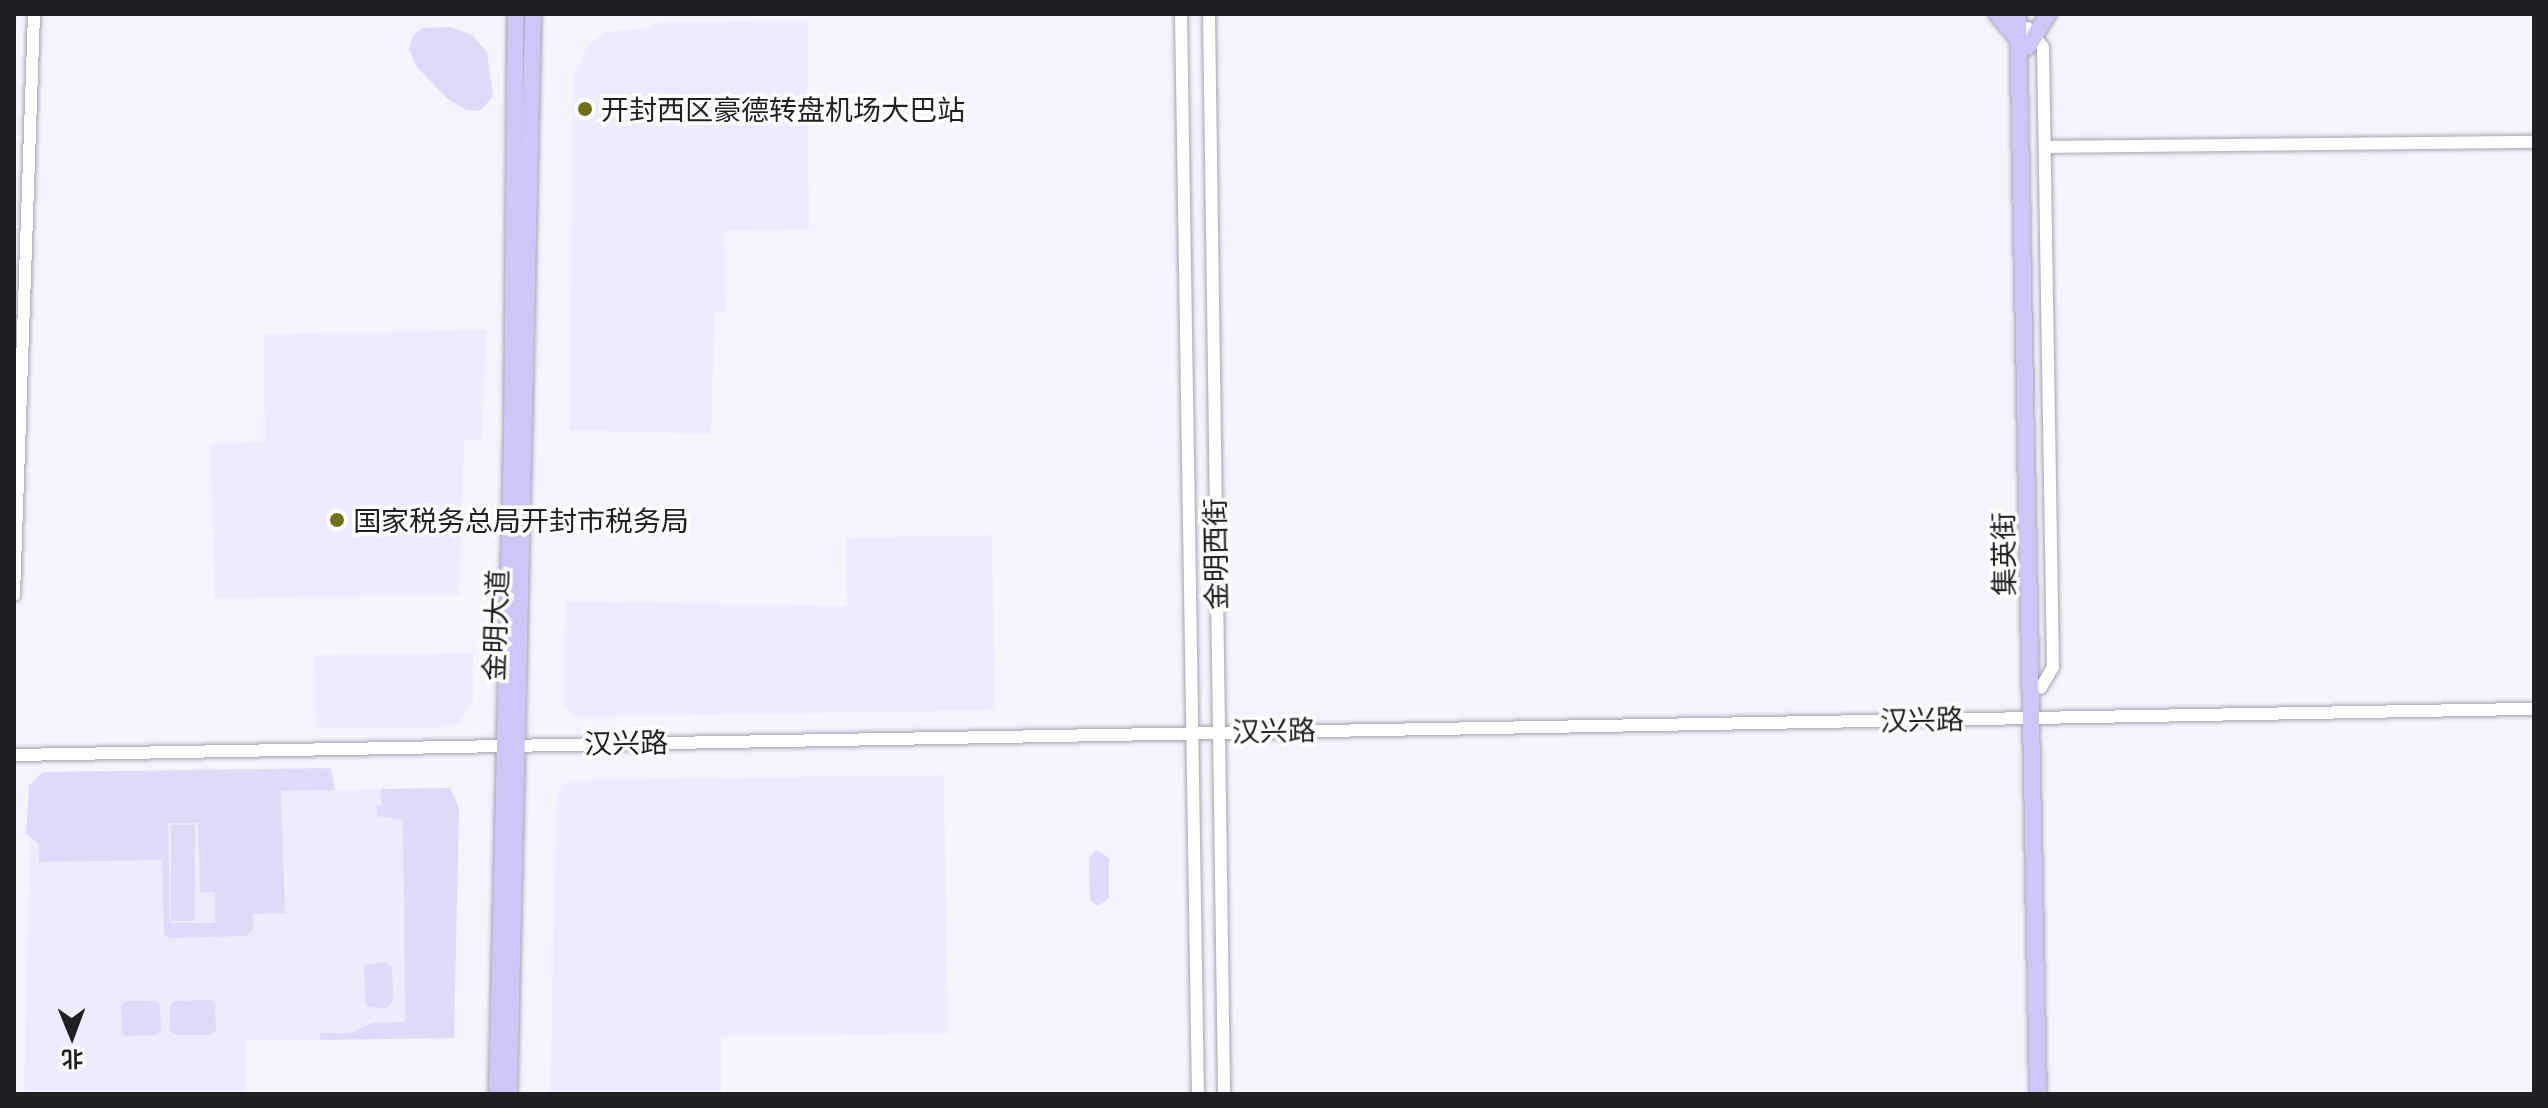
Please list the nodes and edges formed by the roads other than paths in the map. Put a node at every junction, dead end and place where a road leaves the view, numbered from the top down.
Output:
1 (34, 14) edge
2 (516, 14) edge
3 (533, 14) edge
4 (1181, 14) edge
5 (1209, 14) edge
6 (1997, 14) edge
7 (2018, 14) edge
8 (2048, 14) edge
9 (2027, 33) edge
10 (2534, 142) edge
11 (2045, 147) junction
12 (16, 467) edge
13 (14, 595) edge
14 (2041, 688) junction
15 (2534, 701) edge
16 (2534, 709) edge
17 (2036, 714) junction
18 (1191, 728) junction
19 (1218, 728) junction
20 (511, 740) junction
21 (14, 747) edge
22 (14, 755) edge
23 (497, 1094) edge
24 (509, 1094) edge
25 (1198, 1094) edge
26 (1224, 1094) edge
27 (2038, 1094) edge
28 (2047, 1094) edge

1 - 12 street
2 - 20 main road, 金明大道
3 - 20 main road, 金明大道
4 - 18 street, 金明西街
5 - 19 street, 金明西街
6 - 9 main road
7 - 9 main road, 集英街
8 - 9 main road
9 - 11 street
9 - 14 main road, 集英街
9 - 17 main road, 集英街
10 - 11 street
11 - 14 street
12 - 13 street
14 - 17 main road, 集英街
15 - 17 street, 汉兴路
16 - 17 street, 汉兴路
17 - 19 street, 汉兴路
17 - 27 main road, 集英街
17 - 28 main road, 集英街
18 - 19 street, 汉兴路
18 - 20 street, 汉兴路
18 - 25 street, 金明西街
19 - 26 street, 金明西街
20 - 21 street, 汉兴路
20 - 22 street, 汉兴路
20 - 23 main road, 金明大道
20 - 24 main road, 金明大道

